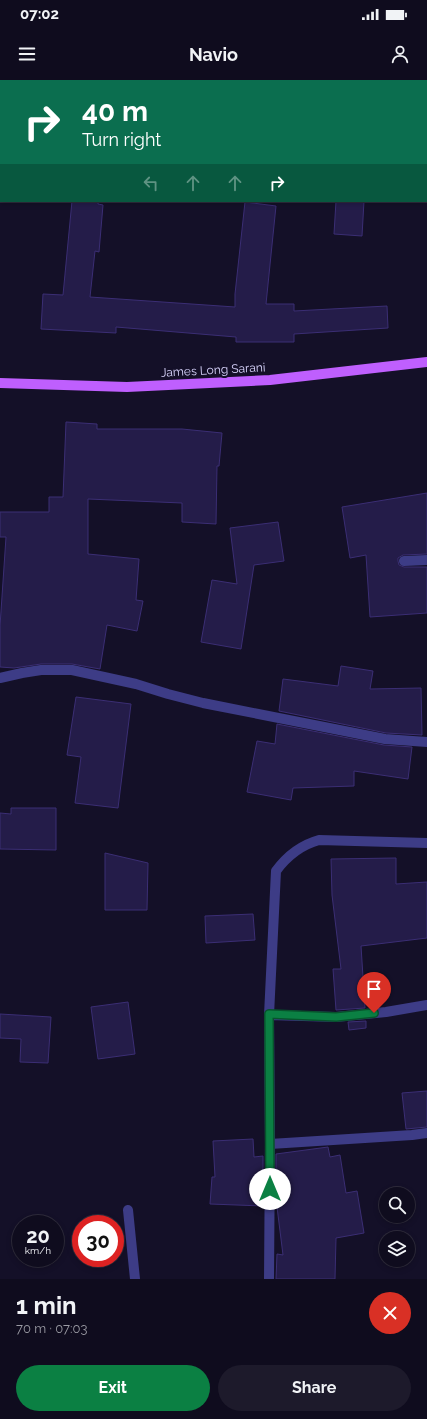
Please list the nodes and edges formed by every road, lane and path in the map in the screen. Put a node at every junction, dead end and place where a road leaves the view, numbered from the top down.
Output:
1 (427, 362) edge
2 (0, 384) edge
3 (427, 560) edge
4 (404, 561) dead end
5 (0, 678) edge
6 (427, 742) edge
7 (427, 843) edge
8 (427, 1005) edge
9 (269, 1014) junction
10 (427, 1133) edge
11 (270, 1144) junction
12 (128, 1210) dead end
13 (135, 1279) edge
14 (269, 1279) edge

1 - 2 main road, James Long Sarani
3 - 4 street
5 - 6 street
7 - 9 street
8 - 9 street
9 - 11 street
10 - 11 street
11 - 14 street
12 - 13 street

